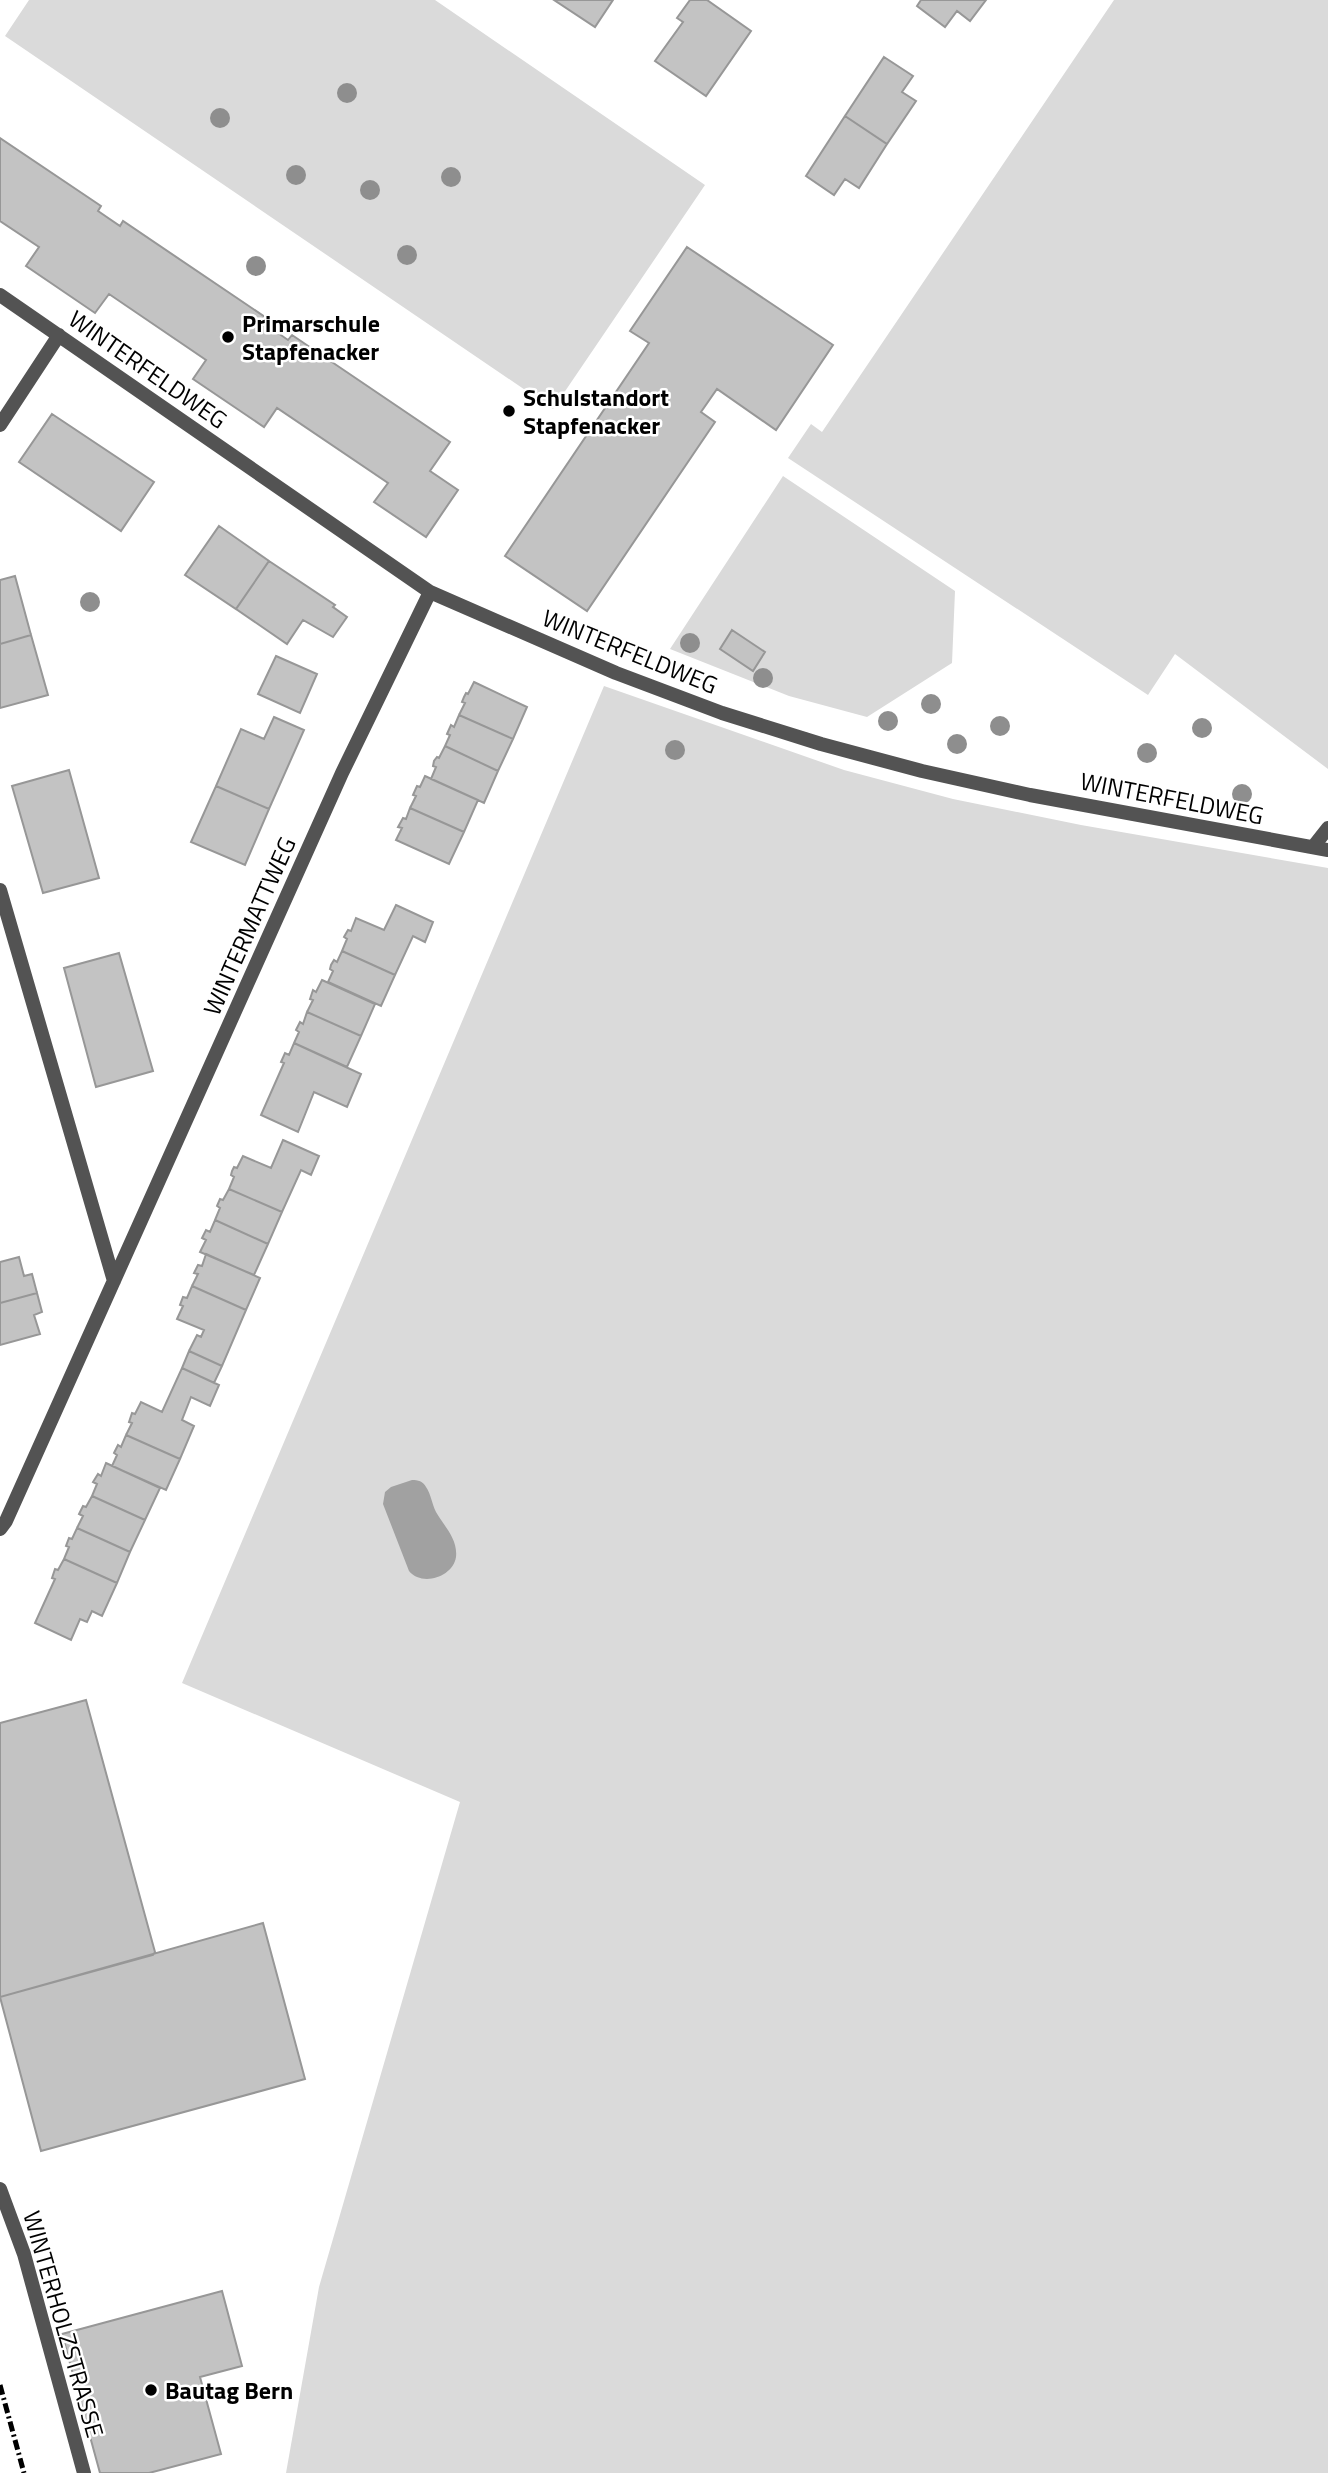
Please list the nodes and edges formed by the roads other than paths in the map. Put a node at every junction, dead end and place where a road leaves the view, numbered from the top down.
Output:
1 (0, 295) edge
2 (60, 335) junction
3 (0, 425) edge
4 (430, 592) junction
5 (1328, 828) edge
6 (1312, 847) junction
7 (1328, 850) edge
8 (0, 890) edge
9 (114, 1281) junction
10 (0, 1529) edge
11 (0, 2189) edge
12 (84, 2473) edge

1 - 2 street, WINTERFELDWEG
2 - 3 street
2 - 4 street, WINTERFELDWEG
4 - 6 street, WINTERFELDWEG
4 - 9 street, WINTERMATTWEG
5 - 6 street
6 - 7 street, WINTERFELDWEG
8 - 9 street
9 - 10 street, WINTERMATTWEG
11 - 12 street, WINTERHOLZSTRASSE

